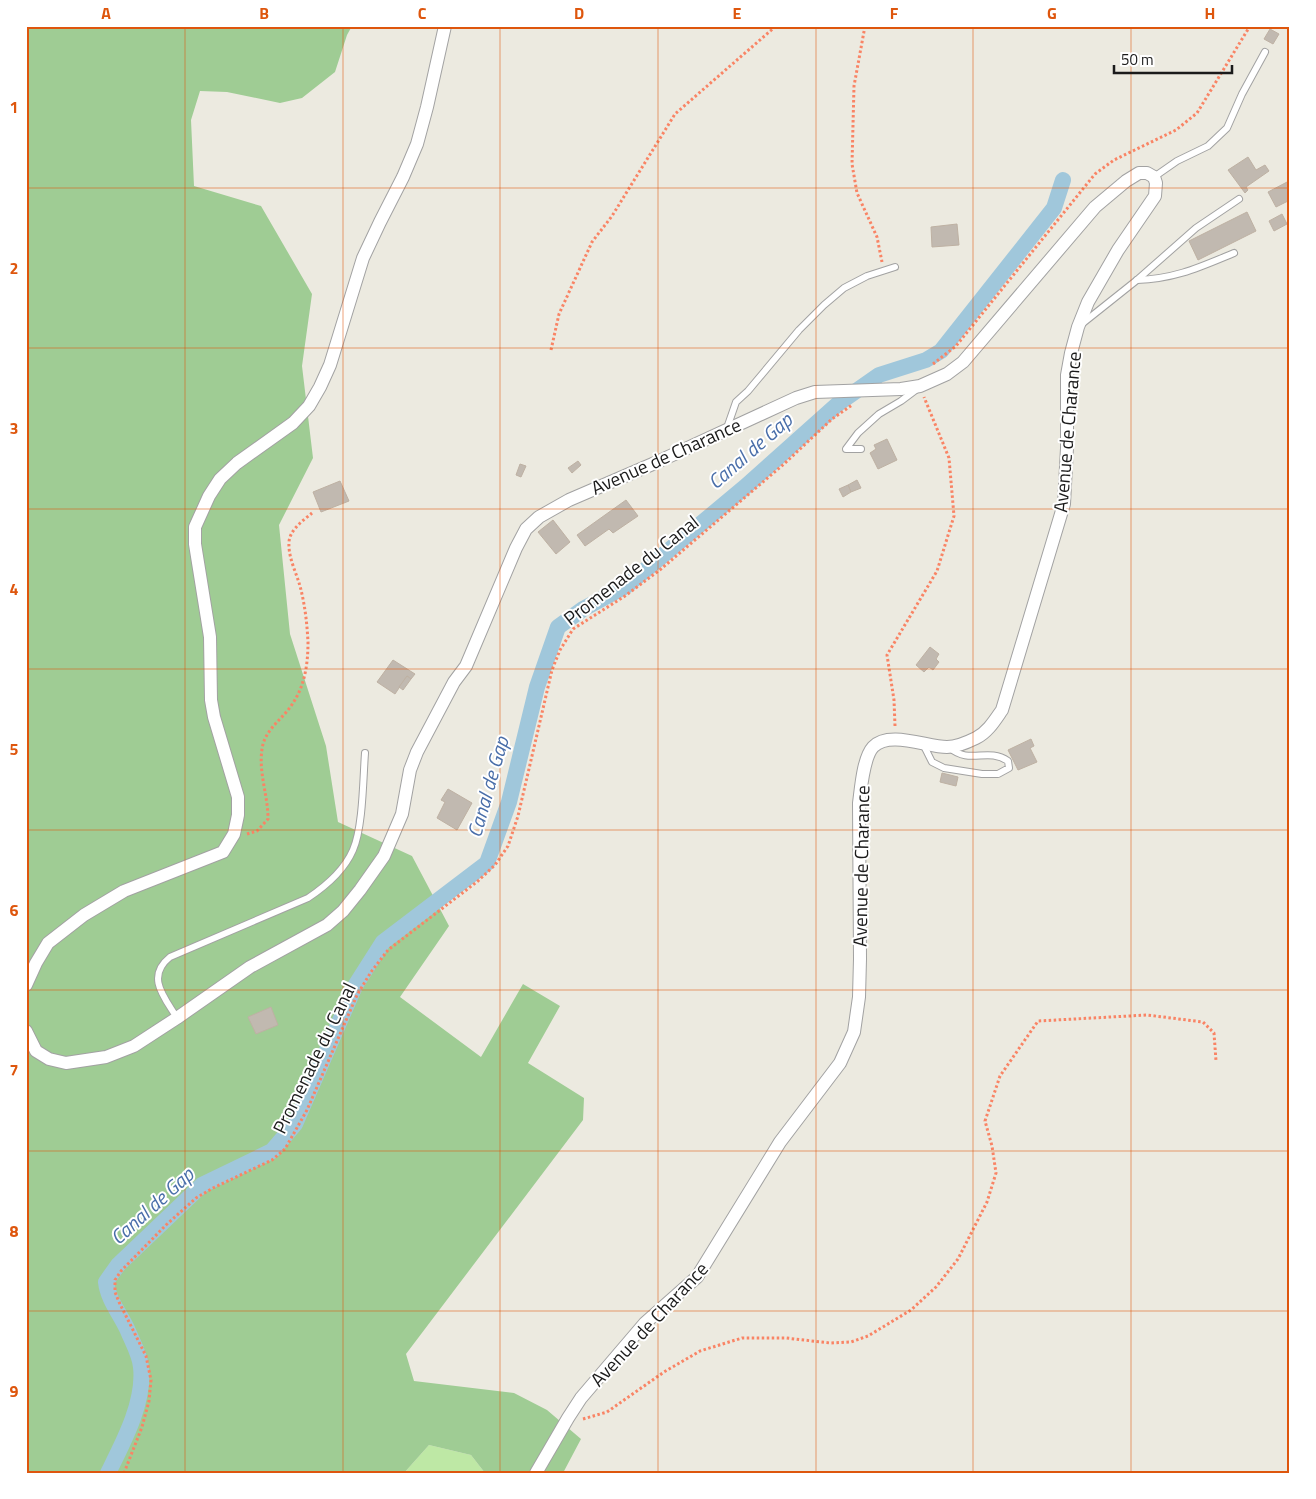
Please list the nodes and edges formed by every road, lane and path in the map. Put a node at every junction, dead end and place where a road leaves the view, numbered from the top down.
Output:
1 (445, 26) edge
2 (776, 26) edge
3 (865, 26) edge
4 (1266, 52) dead end
5 (1154, 177) junction
6 (1239, 199) dead end
7 (1234, 253) dead end
8 (895, 266) dead end
9 (884, 270) junction
10 (1137, 280) junction
11 (1078, 327) junction
12 (552, 350) dead end
13 (920, 386) junction
14 (855, 403) dead end
15 (727, 430) junction
16 (861, 449) dead end
17 (312, 513) dead end
18 (896, 739) junction
19 (923, 743) junction
20 (948, 747) junction
21 (365, 753) dead end
22 (234, 834) junction
23 (26, 985) edge
24 (177, 1018) junction
25 (26, 1031) edge
26 (1216, 1061) dead end
27 (568, 1418) junction
28 (124, 1473) edge
29 (536, 1473) edge

1 - 22 street
2 - 12 path
3 - 9 path
4 - 5 lane
5 - 11 street, Avenue de Charance
5 - 13 street, Avenue de Charance
6 - 10 lane
7 - 10 lane
8 - 9 lane
9 - 15 lane
10 - 11 lane
11 - 20 street, Avenue de Charance
13 - 15 street, Avenue de Charance
13 - 16 lane
13 - 18 path
14 - 28 path, Promenade du Canal
15 - 24 street, Avenue de Charance
17 - 22 path
18 - 19 street, Avenue de Charance
18 - 27 street, Avenue de Charance
19 - 20 street, Avenue de Charance
19 - 20 lane
21 - 24 lane
22 - 23 street
24 - 25 street, Avenue de Charance
26 - 27 path
27 - 29 street, Avenue de Charance

